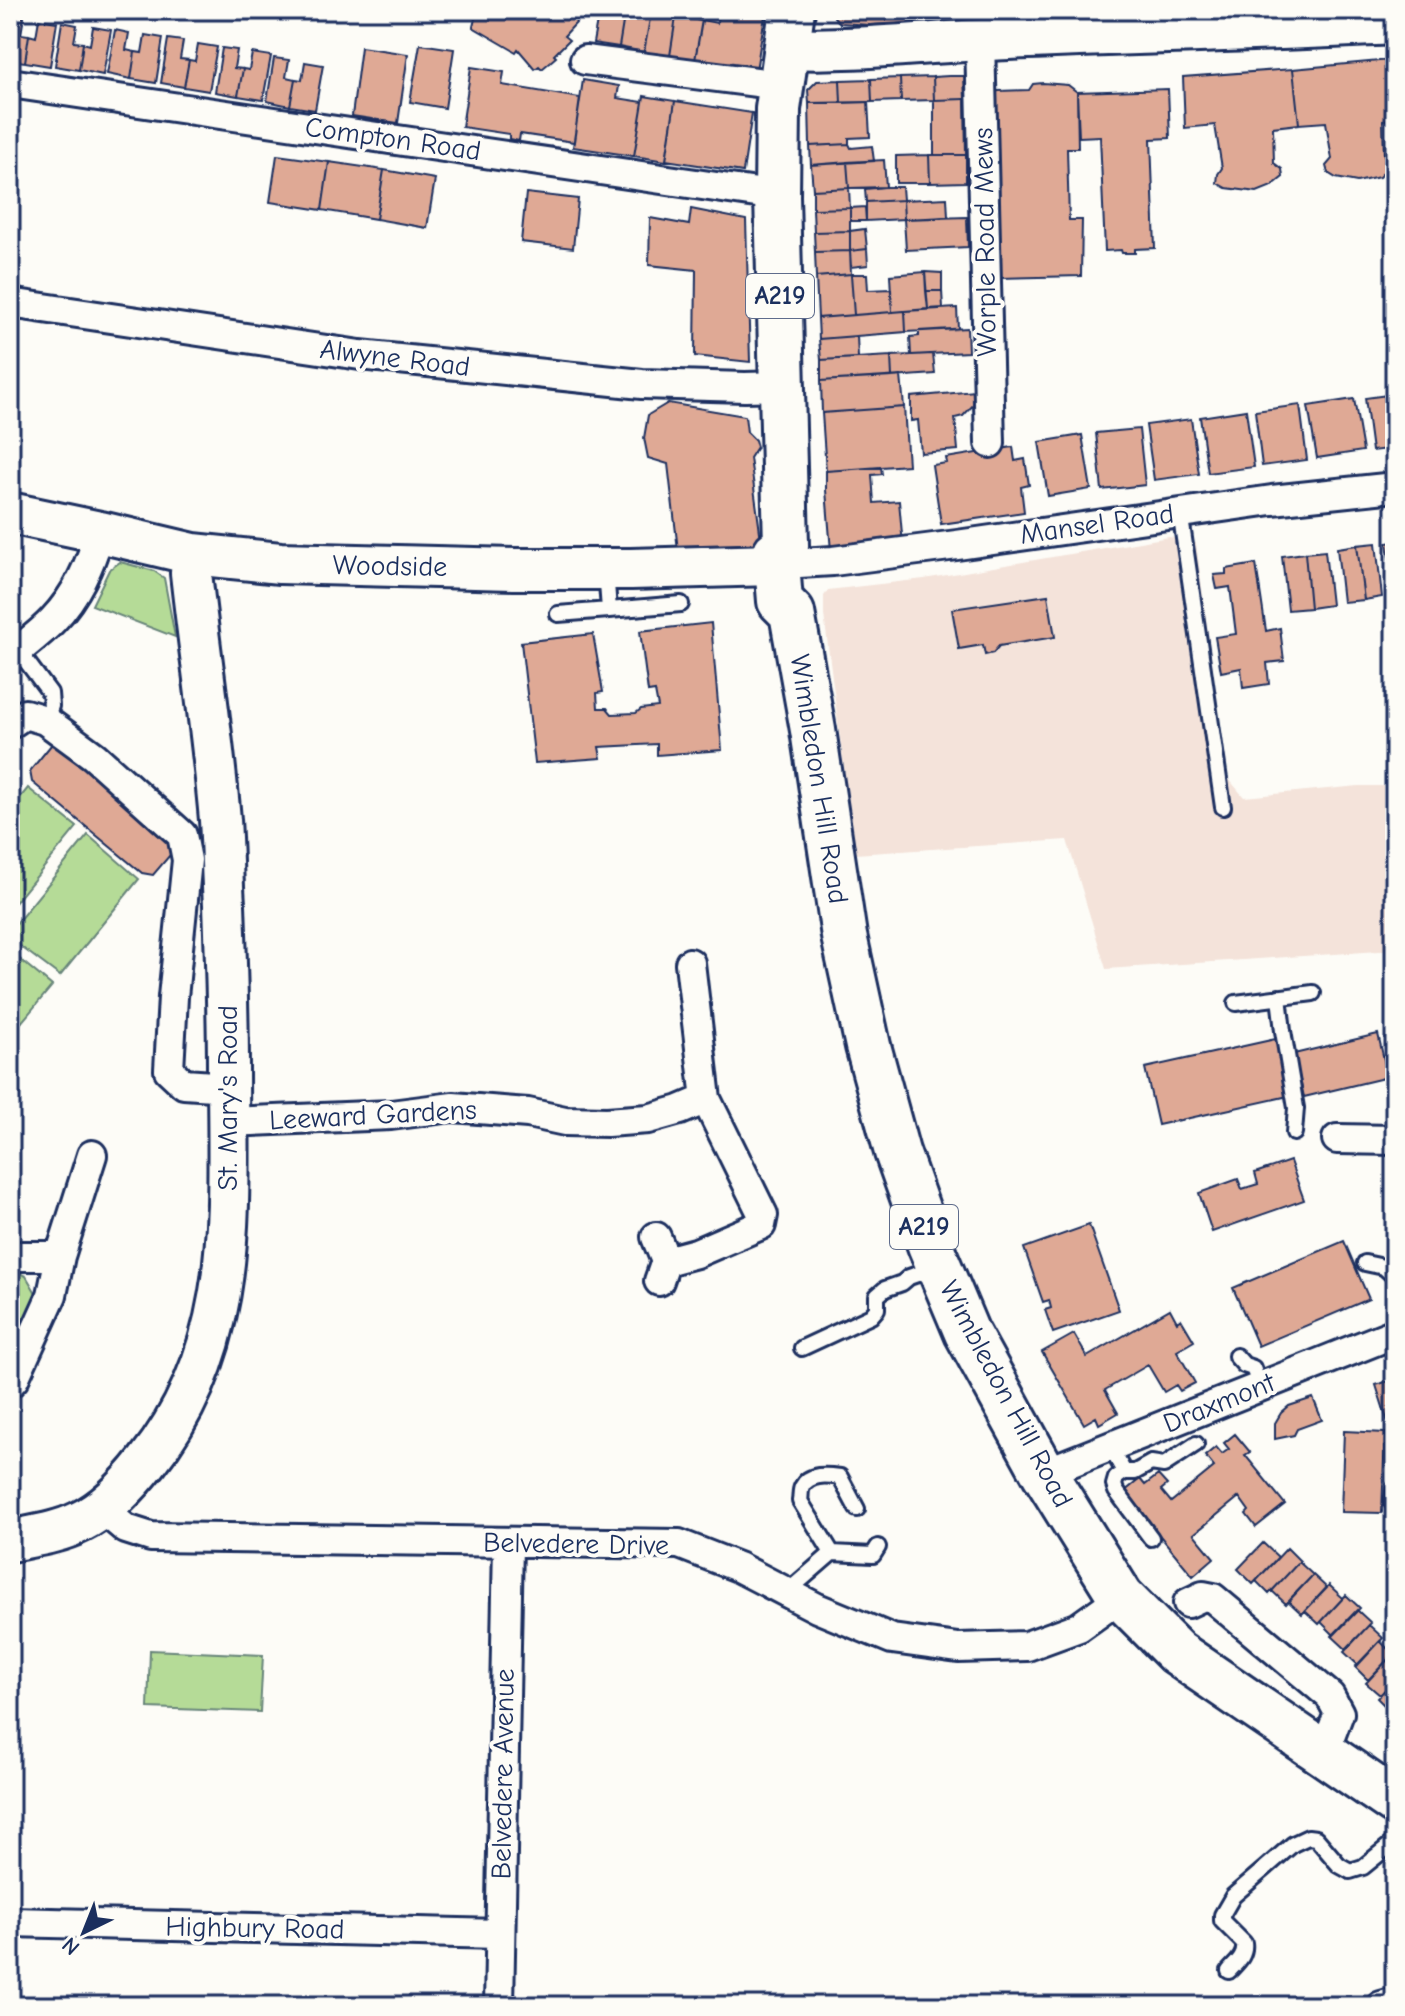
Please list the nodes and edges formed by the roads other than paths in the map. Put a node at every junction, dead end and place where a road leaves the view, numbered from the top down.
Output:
1 (1395, 24) edge
2 (980, 40) junction
3 (787, 48) edge
4 (585, 60) dead end
5 (10, 83) edge
6 (777, 196) junction
7 (10, 303) edge
8 (783, 386) junction
9 (990, 443) dead end
10 (1395, 487) edge
11 (1180, 511) junction
12 (10, 513) edge
13 (100, 532) junction
14 (193, 554) junction
15 (787, 558) junction
16 (606, 569) junction
17 (681, 604) dead end
18 (609, 610) junction
19 (558, 614) dead end
20 (14, 654) edge
21 (45, 720) junction
22 (10, 724) edge
23 (1223, 807) dead end
24 (685, 984) dead end
25 (1313, 993) dead end
26 (1279, 997) junction
27 (1236, 1003) dead end
28 (706, 1099) junction
29 (228, 1105) junction
30 (1294, 1133) dead end
31 (1337, 1139) dead end
32 (1395, 1140) edge
33 (92, 1155) dead end
34 (10, 1256) edge
35 (60, 1256) junction
36 (660, 1260) dead end
37 (1365, 1263) dead end
38 (940, 1267) junction
39 (1395, 1277) edge
40 (1395, 1333) edge
41 (802, 1348) dead end
42 (1236, 1356) dead end
43 (10, 1383) edge
44 (1260, 1386) junction
45 (1196, 1444) dead end
46 (1110, 1446) junction
47 (1124, 1472) junction
48 (1044, 1473) junction
49 (101, 1508) junction
50 (857, 1509) dead end
51 (1151, 1538) dead end
52 (10, 1541) edge
53 (508, 1543) junction
54 (878, 1547) dead end
55 (832, 1553) junction
56 (787, 1592) junction
57 (1121, 1597) junction
58 (1188, 1603) dead end
59 (1324, 1753) junction
60 (1395, 1802) edge
61 (1395, 1841) edge
62 (10, 1922) edge
63 (500, 1934) junction
64 (1229, 1971) dead end
65 (499, 2006) edge

1 - 2 street
2 - 3 street
2 - 9 street, Worple Road Mews
3 - 4 street
3 - 6 main road, Wimbledon Hill Road / A219
5 - 6 street, Compton Road
6 - 8 main road, Wimbledon Hill Road / A219
7 - 8 street, Alwyne Road
8 - 15 main road, Wimbledon Hill Road / A219
10 - 11 street, Mansel Road
11 - 15 street, Mansel Road
11 - 23 lane
12 - 13 street, Woodside
13 - 14 street, Woodside
13 - 20 street
14 - 16 street, Woodside
14 - 29 street, St. Mary's Road
15 - 16 street, Woodside
15 - 38 main road, Wimbledon Hill Road / A219
16 - 18 lane
17 - 18 lane
18 - 19 lane
20 - 21 lane
21 - 22 street
21 - 29 street, Leeward Gardens
24 - 28 street
25 - 26 lane
26 - 27 lane
26 - 30 lane
28 - 29 street, Leeward Gardens
28 - 36 street
29 - 49 street, St. Mary's Road
31 - 32 street
33 - 35 street
34 - 35 street
35 - 43 street
37 - 39 lane
38 - 41 lane
38 - 48 main road, Wimbledon Hill Road / A219
40 - 44 street, Draxmont
42 - 44 lane
44 - 46 street, Draxmont
45 - 47 lane
46 - 47 lane
46 - 48 street, Draxmont
47 - 51 lane
48 - 57 main road, Wimbledon Hill Road / A219
49 - 52 street, St. Mary's Road
49 - 53 street, Belvedere Drive
50 - 55 lane
53 - 56 street, Belvedere Drive
53 - 63 street, Belvedere Avenue
54 - 55 lane
55 - 56 lane
56 - 57 street, Belvedere Drive
57 - 59 main road, Wimbledon Hill Road / A219
58 - 59 street
59 - 60 main road, Wimbledon Hill Road / A219
61 - 64 lane
62 - 63 street, Highbury Road
63 - 65 street, Belvedere Avenue

